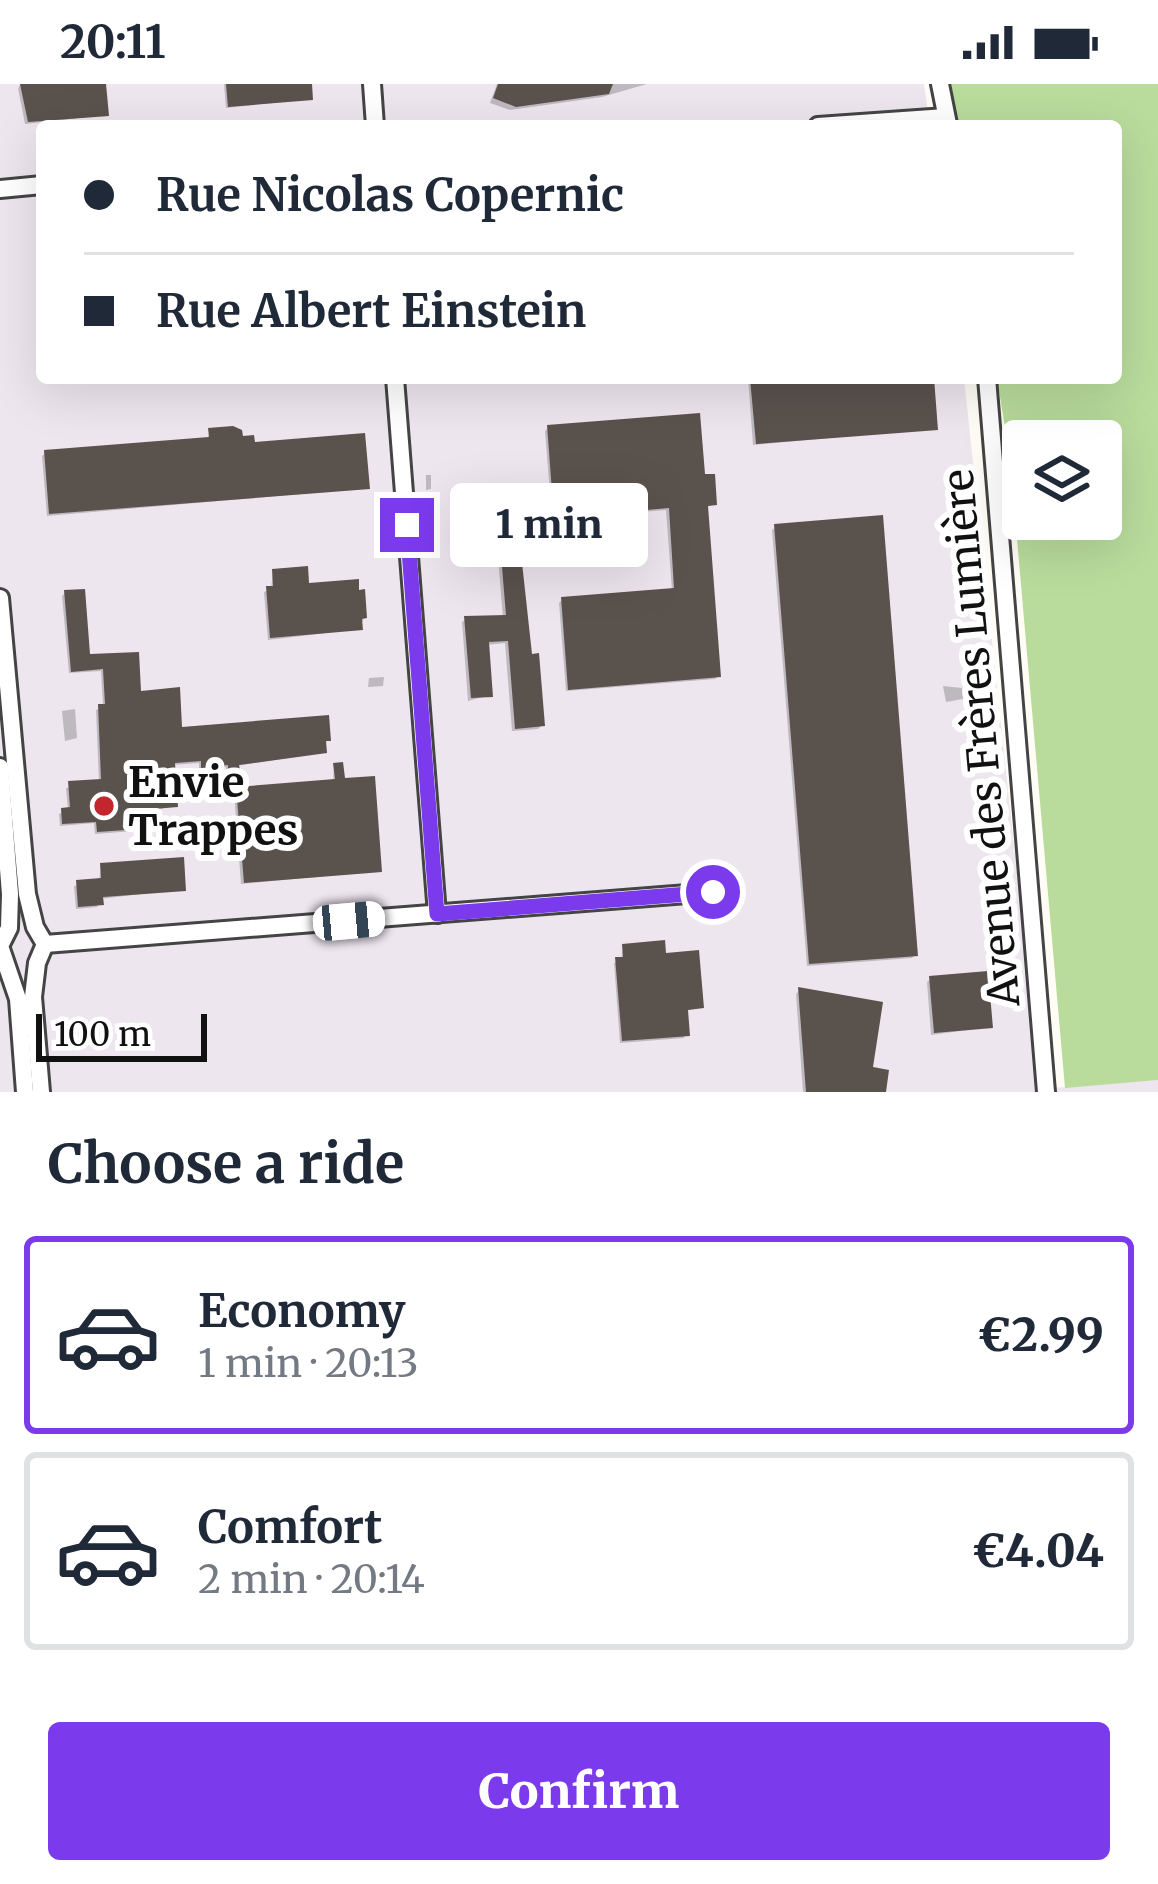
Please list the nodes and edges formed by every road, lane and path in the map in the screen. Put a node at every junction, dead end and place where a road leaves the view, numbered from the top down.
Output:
1 (372, 84) edge
2 (940, 84) edge
3 (375, 120) edge
4 (947, 120) edge
5 (36, 186) edge
6 (0, 189) edge
7 (395, 384) edge
8 (987, 384) edge
9 (0, 598) edge
10 (0, 767) edge
11 (713, 892) dead end
12 (437, 914) junction
13 (34, 927) junction
14 (9, 928) junction
15 (45, 944) junction
16 (0, 946) edge
17 (37, 963) junction
18 (9, 964) junction
19 (26, 1092) edge
20 (41, 1092) edge
21 (1046, 1092) edge

1 - 3 street
2 - 4 street
5 - 6 street
7 - 12 street
8 - 21 street, Avenue des Frères Lumière
9 - 13 street
10 - 14 street
11 - 12 street
12 - 15 street
13 - 14 street
13 - 15 street
14 - 16 street
15 - 17 street
16 - 18 street
17 - 18 street
17 - 20 street
18 - 19 street

